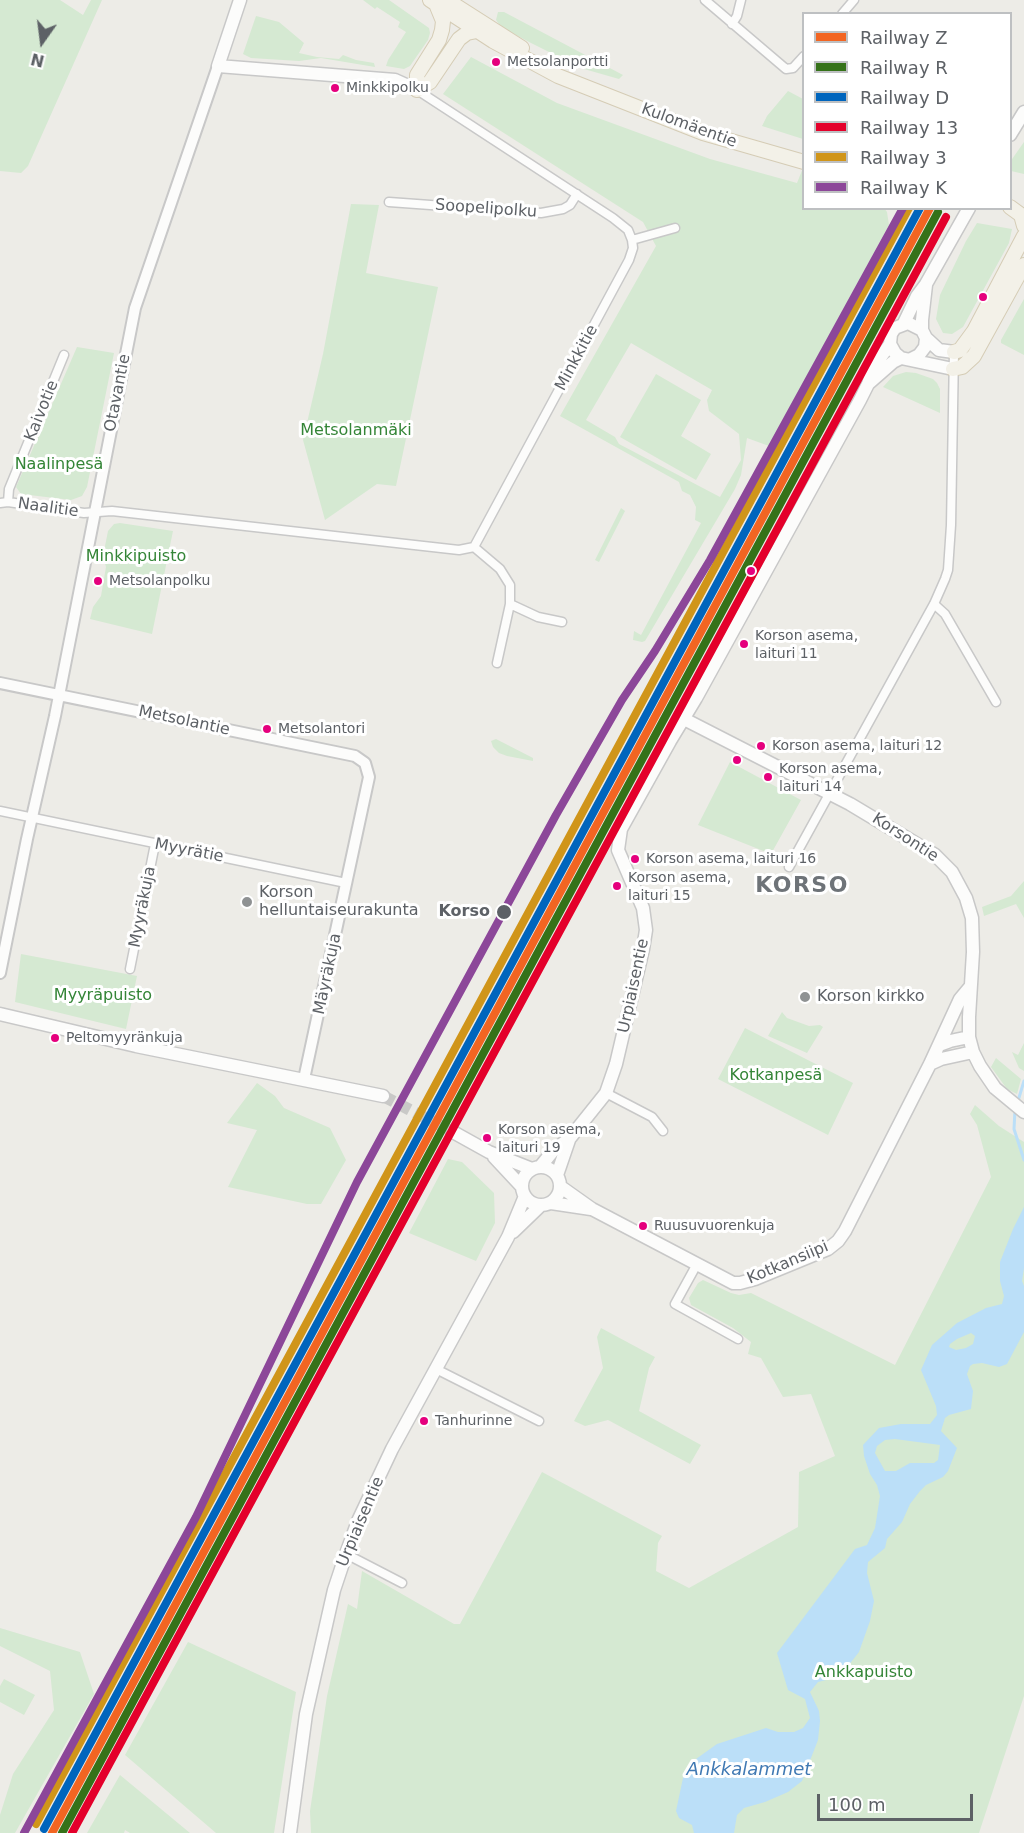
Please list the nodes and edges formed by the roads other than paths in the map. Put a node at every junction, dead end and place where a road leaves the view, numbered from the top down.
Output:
1 (240, 0) edge
2 (705, 0) edge
3 (741, 0) edge
4 (854, 0) edge
5 (437, 1) edge
6 (844, 12) edge
7 (732, 24) junction
8 (477, 31) junction
9 (802, 58) edge
10 (218, 66) junction
11 (577, 82) junction
12 (417, 90) junction
13 (1024, 112) edge
14 (1012, 133) edge
15 (802, 161) edge
16 (577, 194) junction
17 (389, 202) dead end
18 (1012, 208) edge
19 (968, 210) edge
20 (1024, 226) edge
21 (675, 228) dead end
22 (1024, 236) edge
23 (632, 240) junction
24 (1024, 265) edge
25 (926, 284) junction
26 (904, 324) junction
27 (924, 334) junction
28 (890, 344) junction
29 (954, 352) junction
30 (64, 355) dead end
31 (906, 358) junction
32 (953, 369) junction
33 (868, 384) junction
34 (4, 502) edge
35 (95, 512) junction
36 (474, 547) junction
37 (510, 604) junction
38 (934, 604) junction
39 (562, 622) dead end
40 (497, 663) dead end
41 (0, 683) edge
42 (59, 695) junction
43 (996, 702) dead end
44 (684, 719) junction
45 (365, 763) joint
46 (831, 794) junction
47 (0, 811) edge
48 (32, 818) junction
49 (155, 844) junction
50 (789, 867) dead end
51 (346, 883) junction
52 (130, 969) dead end
53 (0, 973) edge
54 (970, 987) junction
55 (0, 1014) edge
56 (969, 1037) junction
57 (939, 1045) junction
58 (974, 1052) junction
59 (930, 1064) junction
60 (304, 1079) junction
61 (606, 1093) junction
62 (383, 1096) tunnel mouth
63 (1024, 1112) edge
64 (663, 1131) dead end
65 (453, 1132) tunnel mouth
66 (570, 1138) junction
67 (489, 1152) junction
68 (536, 1168) junction
69 (559, 1181) junction
70 (523, 1191) junction
71 (545, 1204) junction
72 (592, 1209) junction
73 (508, 1237) junction
74 (697, 1264) junction
75 (738, 1339) dead end
76 (436, 1369) junction
77 (539, 1421) dead end
78 (346, 1554) junction
79 (402, 1583) dead end
80 (290, 1833) edge

1 - 10 main road, Otavantie
2 - 7 street
3 - 7 street
4 - 6 street
5 - 8 main road, Kulomäentie
5 - 11 main road, Kulomäentie
5 - 12 main road
7 - 9 street
8 - 11 main road, Kulomäentie
8 - 12 main road
10 - 12 main road
10 - 35 street, Otavantie
11 - 15 main road, Kulomäentie
12 - 16 street
13 - 14 main road
16 - 17 street, Soopelipolku
16 - 23 street
18 - 20 main road
19 - 25 main road, Urpiaisentie
21 - 23 street
22 - 29 main road
23 - 36 street, Minkkitie
24 - 32 main road
25 - 26 main road, Urpiaisentie
25 - 27 main road, Urpiaisentie
26 - 27 main road
26 - 28 main road, Urpiaisentie
27 - 29 main road
27 - 31 main road, Urpiaisentie
28 - 31 main road
28 - 33 main road, Urpiaisentie
29 - 32 street
30 - 34 street, Kaivotie
31 - 32 main road
31 - 33 main road, Urpiaisentie
32 - 38 street
33 - 44 main road, Urpiaisentie
34 - 35 street, Naalitie
35 - 36 street
35 - 42 street, Otavantie
36 - 37 street
37 - 39 street
37 - 40 street
38 - 43 street
38 - 46 street
41 - 42 street, Metsolantie
42 - 45 street, Metsolantie
42 - 48 street, Otavantie
44 - 46 main road, Korsontie
44 - 61 main road, Urpiaisentie
45 - 51 street, Mäyräkuja
46 - 50 street
46 - 54 main road, Korsontie
47 - 48 street, Myyrätie
48 - 49 street, Myyrätie
48 - 53 street, Otavantie
49 - 51 street, Myyrätie
49 - 52 street, Myyräkuja
51 - 60 street, Mäyräkuja
54 - 56 main road, Korsontie
54 - 57 main road, Kotkansiipi
55 - 60 main road
56 - 57 main road
56 - 58 main road, Korsontie
57 - 59 main road, Kotkansiipi
58 - 59 main road
58 - 63 main road, Korsontie
59 - 74 main road, Kotkansiipi
60 - 62 main road
61 - 64 street
61 - 66 main road, Urpiaisentie
65 - 67 main road
66 - 68 main road, Urpiaisentie
66 - 69 main road, Urpiaisentie
67 - 68 main road
67 - 70 main road
68 - 69 main road
68 - 70 main road, Urpiaisentie
69 - 71 main road, Urpiaisentie
69 - 72 main road, Kotkansiipi
70 - 71 main road
70 - 73 main road, Urpiaisentie
71 - 72 main road, Kotkansiipi
71 - 73 main road, Urpiaisentie
72 - 74 main road, Kotkansiipi
73 - 76 main road, Urpiaisentie
74 - 75 street
76 - 77 street
76 - 78 main road, Urpiaisentie
78 - 79 street
78 - 80 main road, Urpiaisentie

